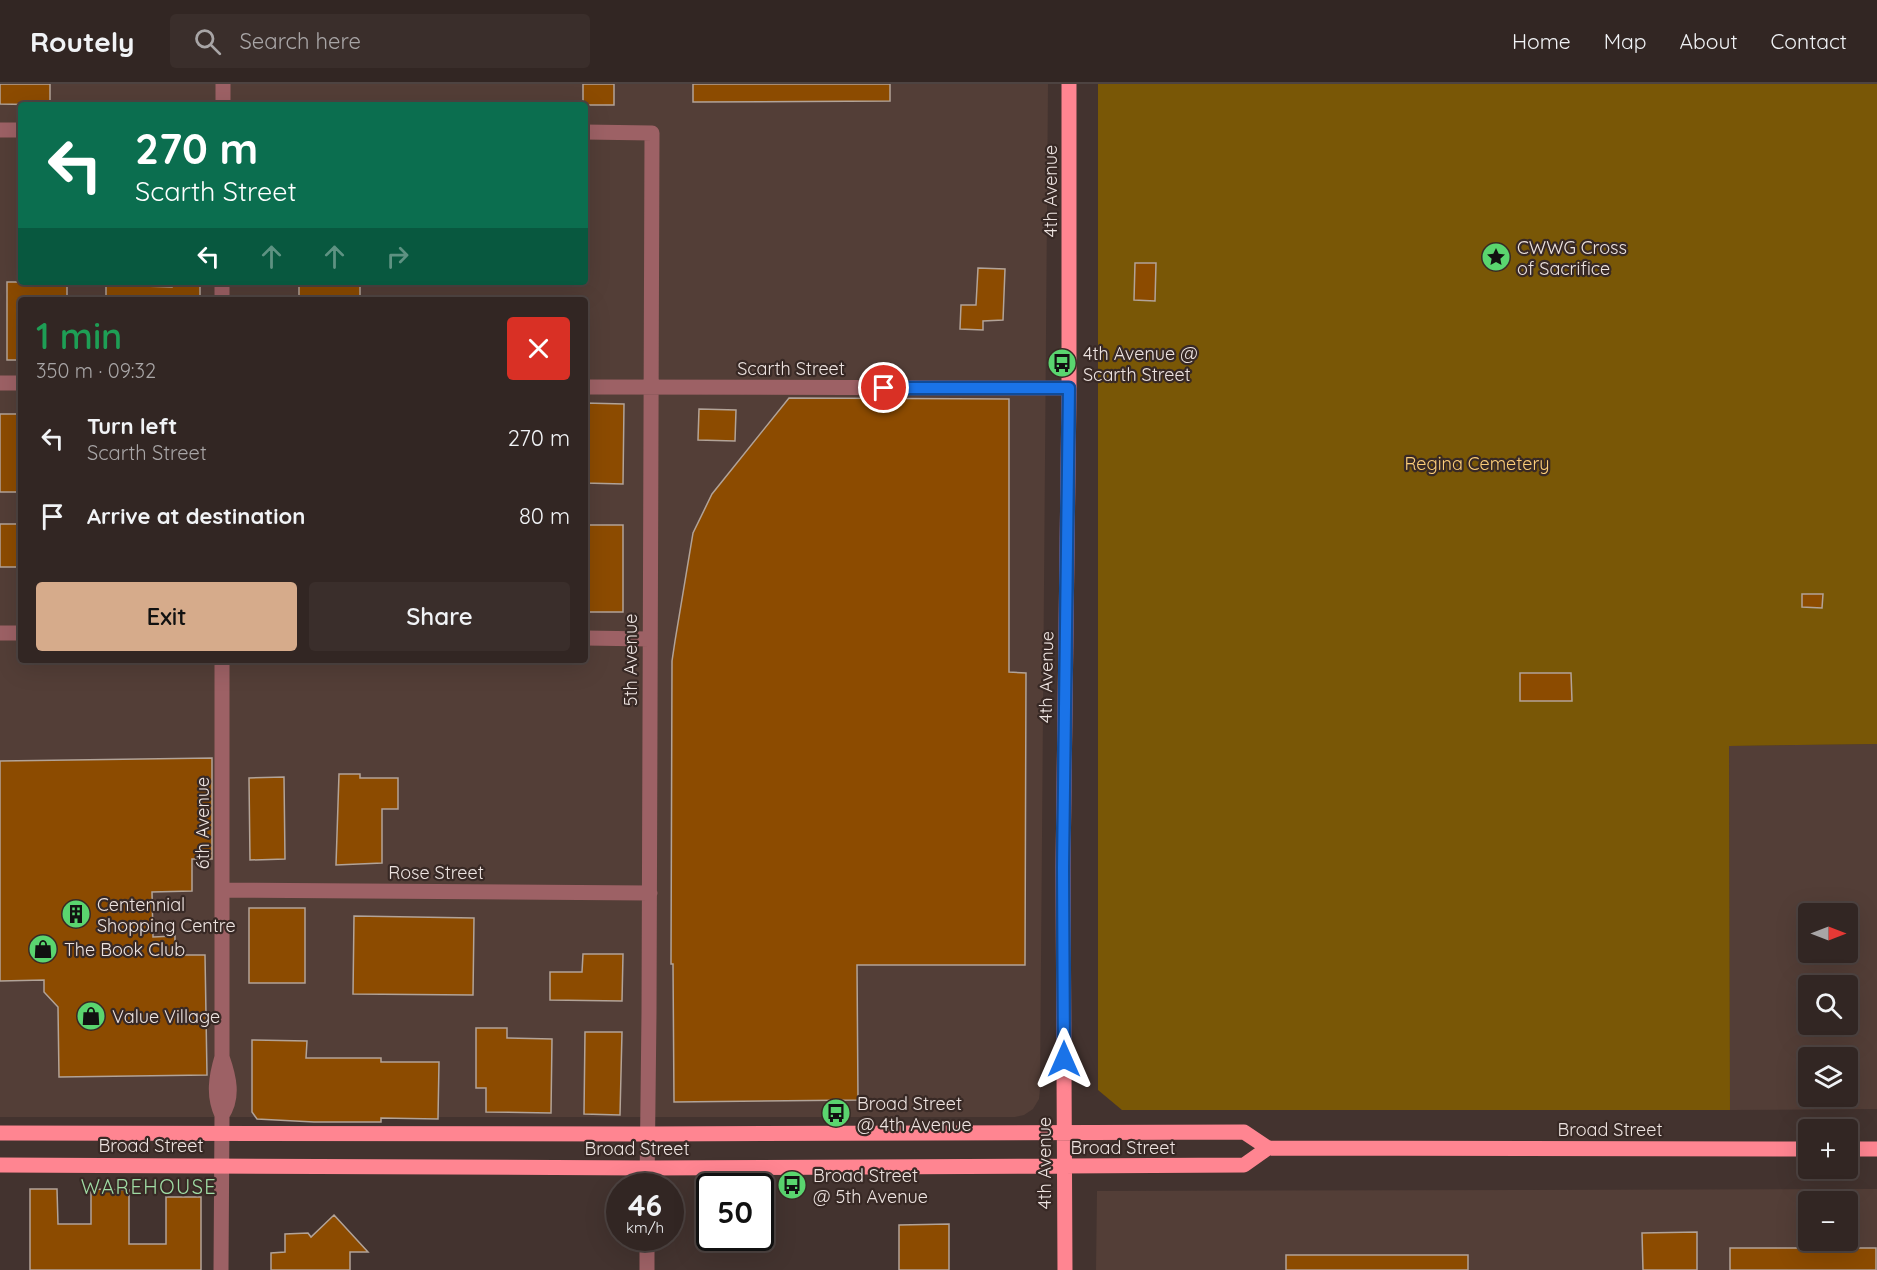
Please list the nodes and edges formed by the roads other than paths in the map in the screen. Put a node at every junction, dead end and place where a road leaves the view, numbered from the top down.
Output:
1 (223, 84) edge
2 (1069, 84) edge
3 (223, 102) edge
4 (0, 130) edge
5 (18, 130) edge
6 (588, 132) edge
7 (0, 383) edge
8 (18, 383) edge
9 (588, 387) edge
10 (652, 387) junction
11 (1069, 388) junction
12 (0, 633) edge
13 (18, 633) edge
14 (588, 638) edge
15 (649, 639) junction
16 (222, 663) edge
17 (222, 890) junction
18 (650, 893) junction
19 (1064, 1131) junction
20 (0, 1133) edge
21 (221, 1134) junction
22 (647, 1134) junction
23 (1268, 1148) junction
24 (1798, 1149) edge
25 (1858, 1149) edge
26 (1877, 1149) edge
27 (0, 1165) edge
28 (222, 1165) junction
29 (1064, 1167) junction
30 (647, 1168) junction
31 (647, 1173) edge
32 (647, 1251) edge
33 (221, 1270) edge
34 (647, 1270) edge
35 (1065, 1270) edge

1 - 3 street
2 - 11 main road, 4th Avenue
4 - 5 street
6 - 10 street, 5th Avenue
7 - 8 street
9 - 10 street, Scarth Street
10 - 11 street, Scarth Street
10 - 15 street, 5th Avenue
11 - 19 main road, 4th Avenue
12 - 13 street
14 - 15 street
15 - 18 street, 5th Avenue
16 - 17 street, 6th Avenue
17 - 18 street, Rose Street
17 - 21 street, 6th Avenue
18 - 22 street, 5th Avenue
19 - 22 main road, Broad Street
19 - 23 main road, Broad Street
19 - 29 main road, 4th Avenue
20 - 21 main road, Broad Street
21 - 22 main road, Broad Street
21 - 28 street, 6th Avenue
22 - 30 street, 5th Avenue
23 - 24 main road, Broad Street
23 - 29 main road, Broad Street
25 - 26 main road
27 - 28 main road, Broad Street
28 - 30 main road, Broad Street
28 - 33 street, 6th Avenue
29 - 30 main road, Broad Street
29 - 35 main road, 4th Avenue
30 - 31 street, 5th Avenue
32 - 34 street

